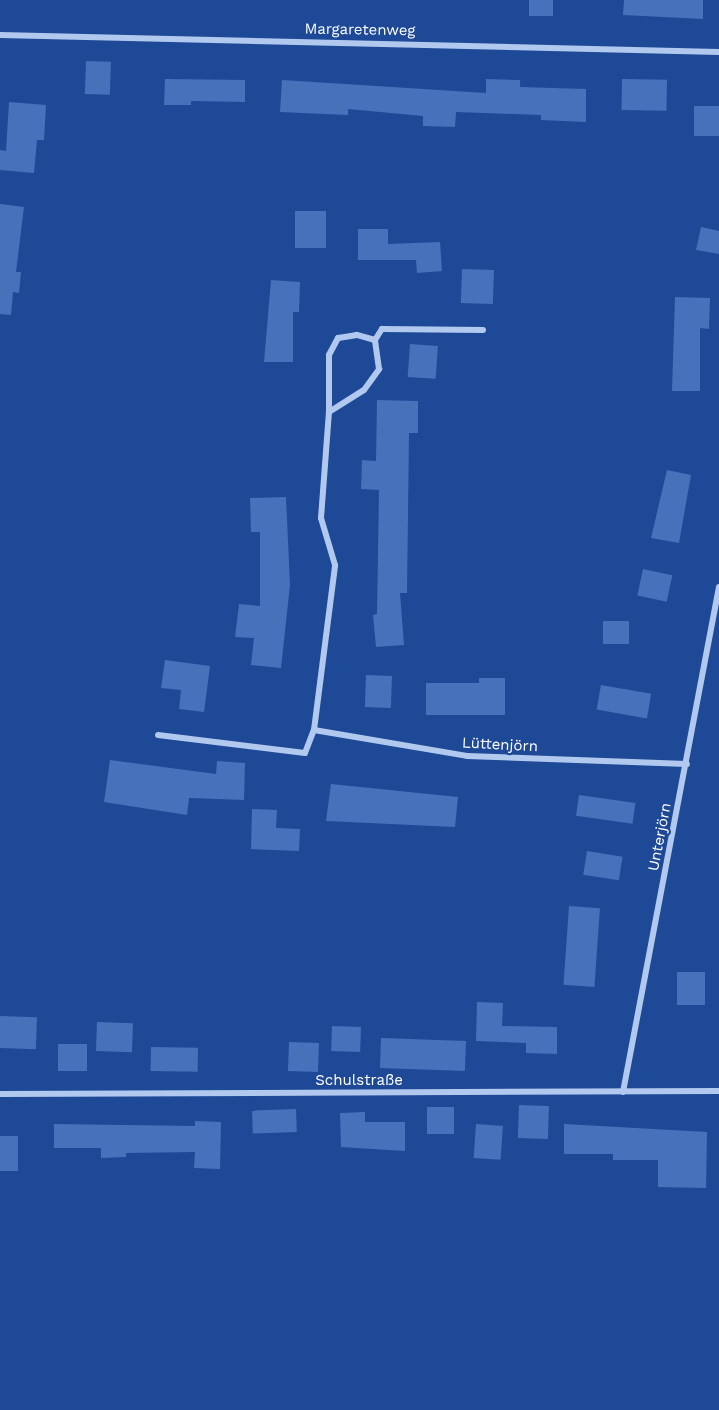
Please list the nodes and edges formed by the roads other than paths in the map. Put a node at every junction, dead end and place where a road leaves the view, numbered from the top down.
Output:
1 (0, 35) edge
2 (719, 52) edge
3 (483, 330) dead end
4 (375, 340) junction
5 (329, 412) junction
6 (719, 587) edge
7 (314, 730) junction
8 (158, 735) dead end
9 (687, 764) junction
10 (719, 1091) edge
11 (623, 1092) junction
12 (0, 1094) edge

1 - 2 street, Margaretenweg
3 - 4 street
4 - 5 street
4 - 5 street
5 - 7 street
6 - 9 street, Unterjörn
7 - 8 street
7 - 9 street, Lüttenjörn
9 - 11 street, Unterjörn
10 - 11 street, Schulstraße
11 - 12 street, Schulstraße

